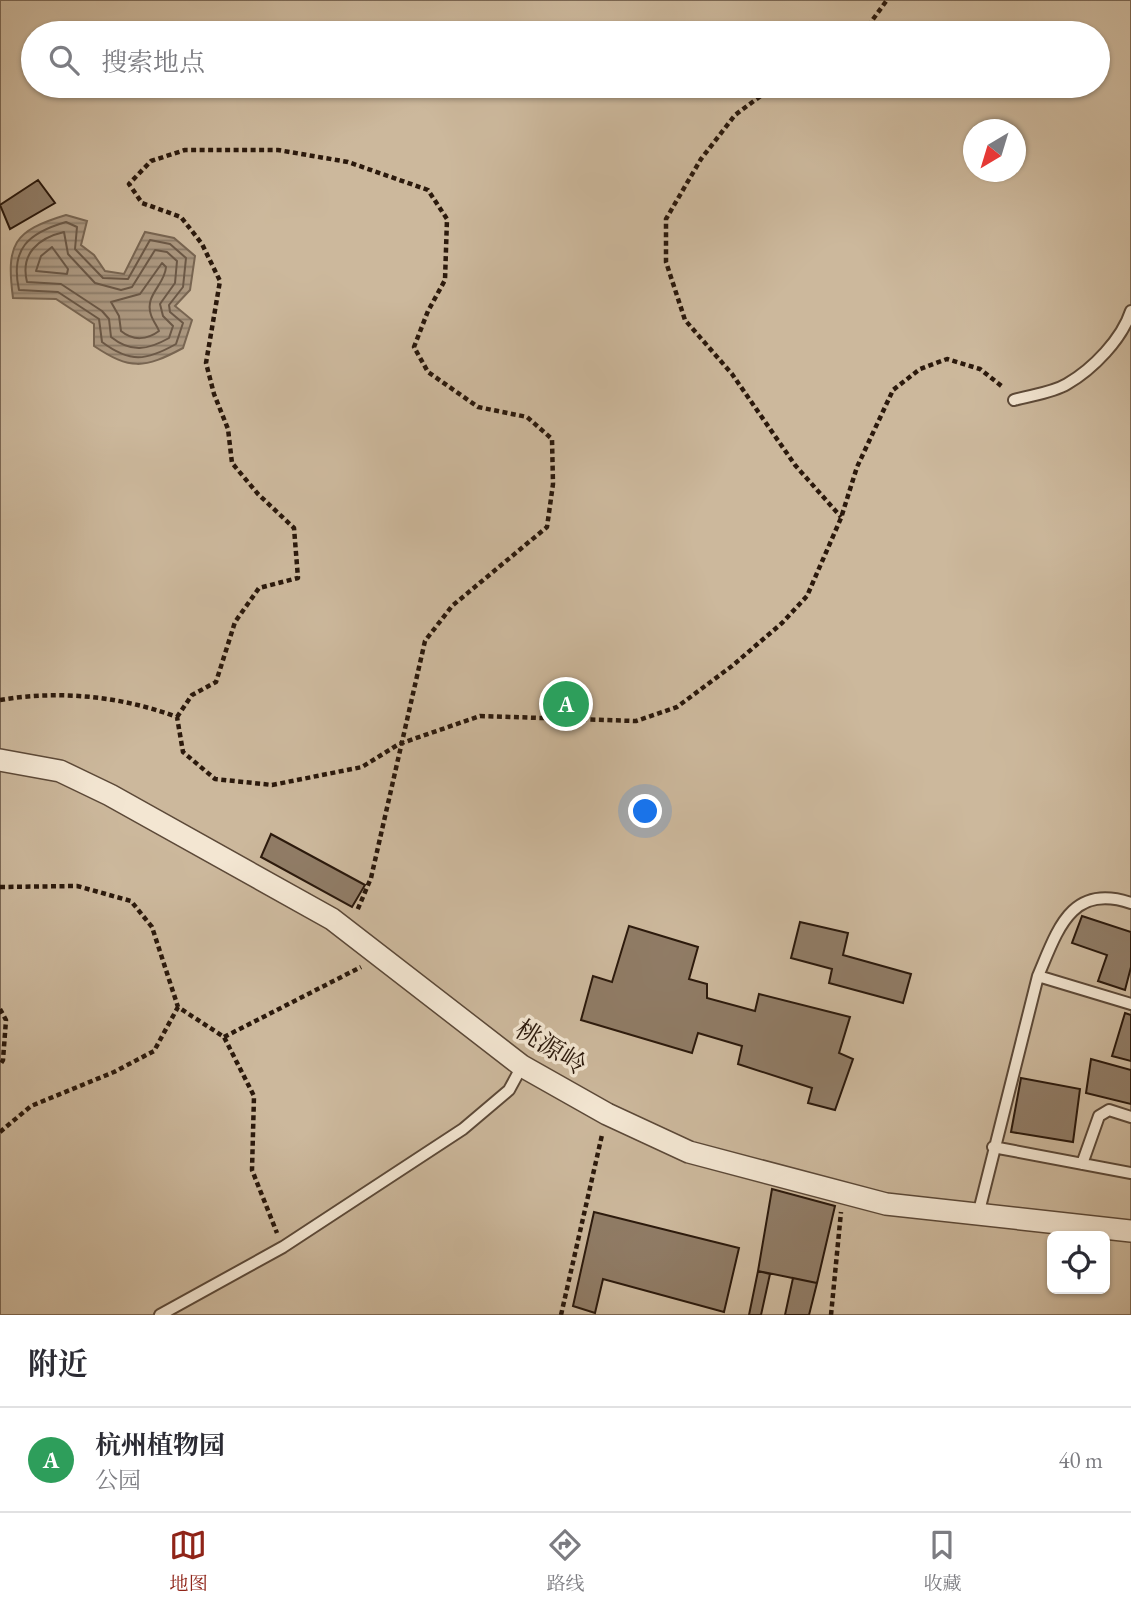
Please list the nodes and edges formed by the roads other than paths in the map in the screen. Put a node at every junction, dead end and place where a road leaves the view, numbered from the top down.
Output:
1 (1131, 311) edge
2 (1014, 400) road end
3 (0, 760) edge
4 (1131, 903) edge
5 (1038, 976) junction
6 (1131, 1004) edge
7 (522, 1066) junction
8 (1131, 1117) edge
9 (993, 1147) junction
10 (1082, 1164) junction
11 (1131, 1173) edge
12 (978, 1215) junction
13 (1131, 1231) edge
14 (160, 1315) edge

1 - 2 lane
3 - 7 street, 桃源岭
4 - 5 lane
5 - 6 lane
5 - 9 lane
7 - 12 street, 桃源岭
7 - 14 lane
8 - 10 lane
9 - 10 lane
9 - 12 lane
10 - 11 lane
12 - 13 street, 桃源岭

